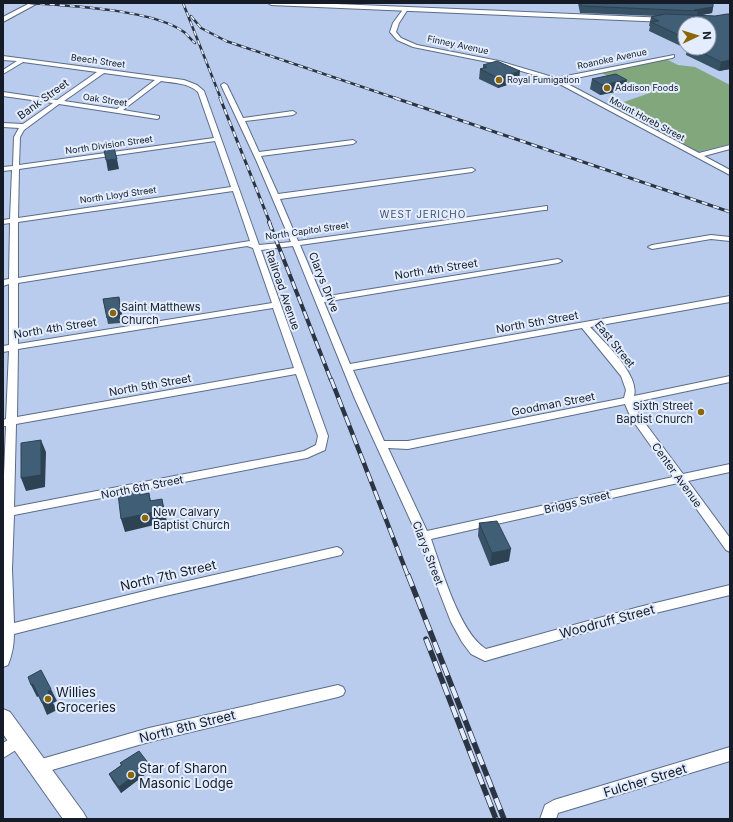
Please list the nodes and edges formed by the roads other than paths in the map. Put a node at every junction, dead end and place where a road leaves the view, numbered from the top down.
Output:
1 (35, 3) edge
2 (270, 3) edge
3 (411, 3) edge
4 (406, 9) junction
5 (3, 20) edge
6 (671, 20) edge
7 (672, 56) dead end
8 (3, 58) edge
9 (23, 60) junction
10 (103, 71) junction
11 (3, 72) edge
12 (160, 78) junction
13 (556, 80) junction
14 (191, 84) joint
15 (224, 85) dead end
16 (3, 94) edge
17 (58, 102) junction
18 (118, 111) junction
19 (293, 113) dead end
20 (157, 117) dead end
21 (241, 120) junction
22 (3, 125) edge
23 (24, 126) junction
24 (218, 139) junction
25 (353, 142) dead end
26 (730, 147) edge
27 (257, 154) junction
28 (697, 156) junction
29 (15, 167) junction
30 (3, 169) edge
31 (472, 170) dead end
32 (730, 173) edge
33 (236, 188) junction
34 (276, 197) junction
35 (544, 208) dead end
36 (14, 220) junction
37 (3, 222) edge
38 (730, 239) edge
39 (296, 243) junction
40 (257, 247) junction
41 (652, 247) dead end
42 (558, 261) dead end
43 (14, 281) junction
44 (3, 282) edge
45 (730, 299) edge
46 (319, 300) junction
47 (276, 305) junction
48 (584, 326) junction
49 (14, 347) junction
50 (3, 349) edge
51 (347, 368) junction
52 (300, 370) junction
53 (730, 379) edge
54 (629, 400) junction
55 (7, 422) edge
56 (380, 444) junction
57 (281, 459) joint
58 (730, 468) edge
59 (680, 479) junction
60 (5, 512) edge
61 (424, 536) junction
62 (730, 547) edge
63 (336, 552) dead end
64 (730, 590) edge
65 (8, 630) junction
66 (485, 655) joint
67 (3, 661) edge
68 (338, 691) dead end
69 (3, 718) edge
70 (11, 746) edge
71 (730, 754) edge
72 (38, 767) junction
73 (76, 819) edge
74 (548, 819) edge

1 - 5 main road
2 - 4 street
3 - 4 street, Finney Avenue
4 - 6 street
4 - 13 street, Finney Avenue
7 - 13 street, Roanoke Avenue
8 - 9 street, Beech Street
9 - 10 street, Beech Street
9 - 11 street
10 - 12 street, Beech Street
10 - 17 street, Bank Street
12 - 14 street, Beech Street
12 - 18 street
13 - 28 street, Mount Horeb Street
14 - 24 street, Railroad Avenue
15 - 21 street, Clarys Drive
16 - 17 street, Oak Street
17 - 18 street, Oak Street
17 - 23 street, Bank Street
18 - 20 street, Oak Street
19 - 21 street
21 - 27 street, Clarys Drive
22 - 23 street
23 - 29 street, Bank Street
24 - 29 street, North Division Street
24 - 33 street, Railroad Avenue
25 - 27 street
26 - 28 street
27 - 34 street, Clarys Drive
28 - 32 street, Mount Horeb Street
29 - 30 street, North Division Street
29 - 36 street, Bank Street
31 - 34 street
33 - 36 street, North Lloyd Street
33 - 40 street, Railroad Avenue
34 - 39 street, Clarys Drive
35 - 39 street, North Capitol Street
36 - 37 street, North Lloyd Street
36 - 43 street, Bank Street
38 - 41 street
39 - 40 street, North Capitol Street
39 - 46 street, Clarys Drive
40 - 43 street, North Capitol Street
40 - 47 street, Railroad Avenue
42 - 46 street, North 4th Street
43 - 44 street, North Capitol Street
43 - 49 street, Bank Street
45 - 48 street, North 5th Street
46 - 51 street, Clarys Drive
47 - 49 street, North 4th Street
47 - 52 street, Railroad Avenue
48 - 51 street, North 5th Street
48 - 54 street, East Street
49 - 50 street, North 4th Street
49 - 55 street, Bank Street
51 - 56 street, Clarys Drive
52 - 55 street, North 5th Street
52 - 57 street, Railroad Avenue
53 - 54 street, Goodman Street
54 - 56 street, Goodman Street
54 - 59 street, Center Avenue
55 - 60 street, Bank Street
56 - 61 street, Clarys Street
57 - 60 street, North 6th Street
58 - 59 street, Briggs Street
59 - 61 street, Briggs Street
59 - 62 street, Center Avenue
60 - 65 street, Bank Street
61 - 66 street, Clarys Street
63 - 65 street, North 7th Street
64 - 66 street, Woodruff Street
65 - 67 street, Bank Street
68 - 72 street, North 8th Street
69 - 70 main road
70 - 72 main road
71 - 74 street, Fulcher Street
72 - 73 main road

